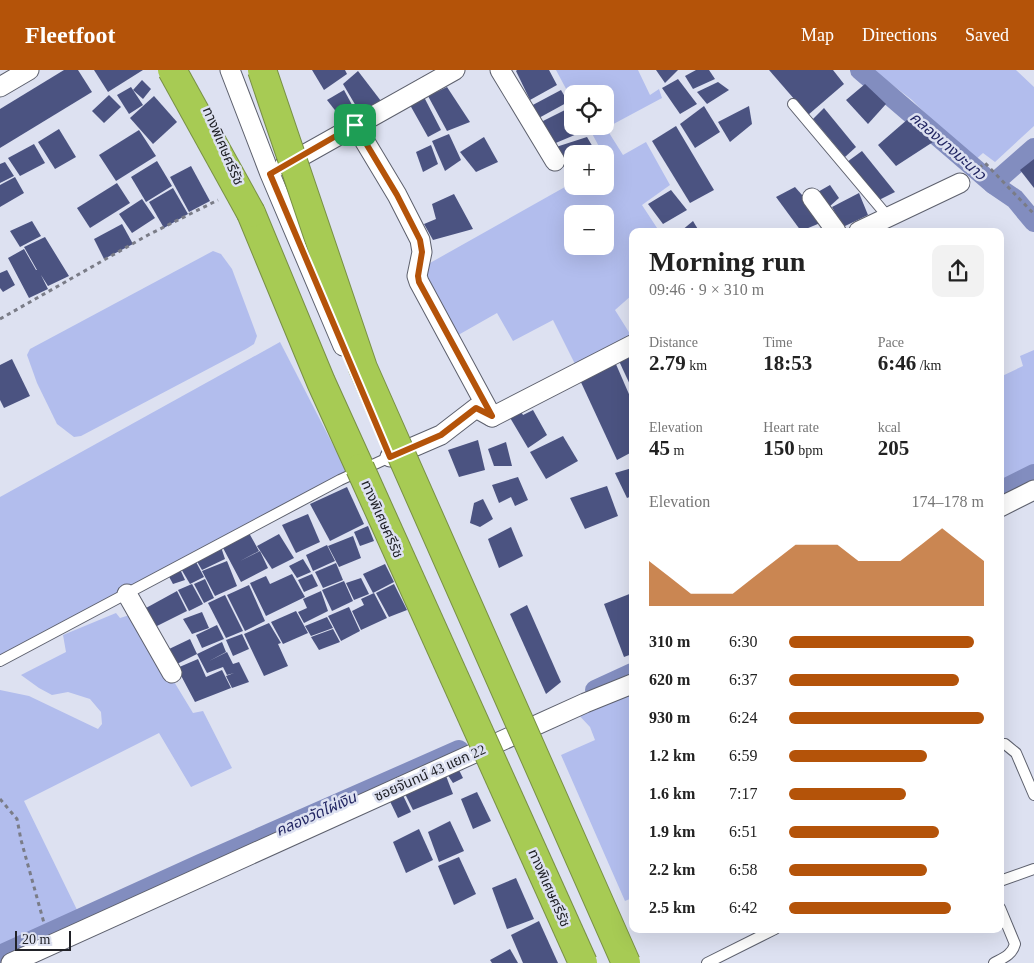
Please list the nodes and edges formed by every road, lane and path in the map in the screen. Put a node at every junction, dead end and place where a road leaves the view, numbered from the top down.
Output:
1 (29, 70) edge
2 (172, 70) edge
3 (191, 70) edge
4 (230, 70) edge
5 (262, 70) edge
6 (455, 70) edge
7 (500, 70) edge
8 (0, 87) edge
9 (793, 104) dead end
10 (355, 125) junction
11 (555, 162) dead end
12 (980, 167) dead end
13 (270, 174) junction
14 (960, 182) dead end
15 (226, 196) dead end
16 (812, 198) dead end
17 (251, 213) junction
18 (1034, 214) edge
19 (889, 218) junction
20 (834, 228) edge
21 (866, 228) edge
22 (0, 319) edge
23 (629, 347) edge
24 (492, 416) junction
25 (390, 457) junction
26 (1034, 490) edge
27 (1004, 505) edge
28 (127, 594) junction
29 (0, 661) edge
30 (172, 673) dead end
31 (629, 685) edge
32 (1004, 744) edge
33 (1034, 794) edge
34 (0, 799) edge
35 (1034, 869) edge
36 (1004, 880) edge
37 (1004, 918) edge
38 (44, 924) dead end
39 (767, 933) edge
40 (11, 963) edge
41 (583, 963) edge
42 (626, 963) edge
43 (707, 963) edge
44 (994, 963) edge

1 - 8 street
2 - 17 highway, bridge
3 - 17 highway, ทางพิเศษศรีรัช, bridge
4 - 13 street
5 - 42 highway, bridge
6 - 10 street
7 - 11 street
9 - 19 lane
10 - 13 street
10 - 24 street
12 - 18 path
13 - 25 street
14 - 19 street
15 - 22 path
16 - 20 street
17 - 41 highway, ทางพิเศษศรีรัช, bridge
19 - 21 street
23 - 24 street
24 - 25 street
25 - 28 lane
26 - 27 street
28 - 29 lane
28 - 30 street
31 - 40 street, ซอยจันทน์ 43 แยก 22
32 - 33 lane
34 - 38 path
35 - 36 lane
37 - 44 lane
39 - 43 lane

